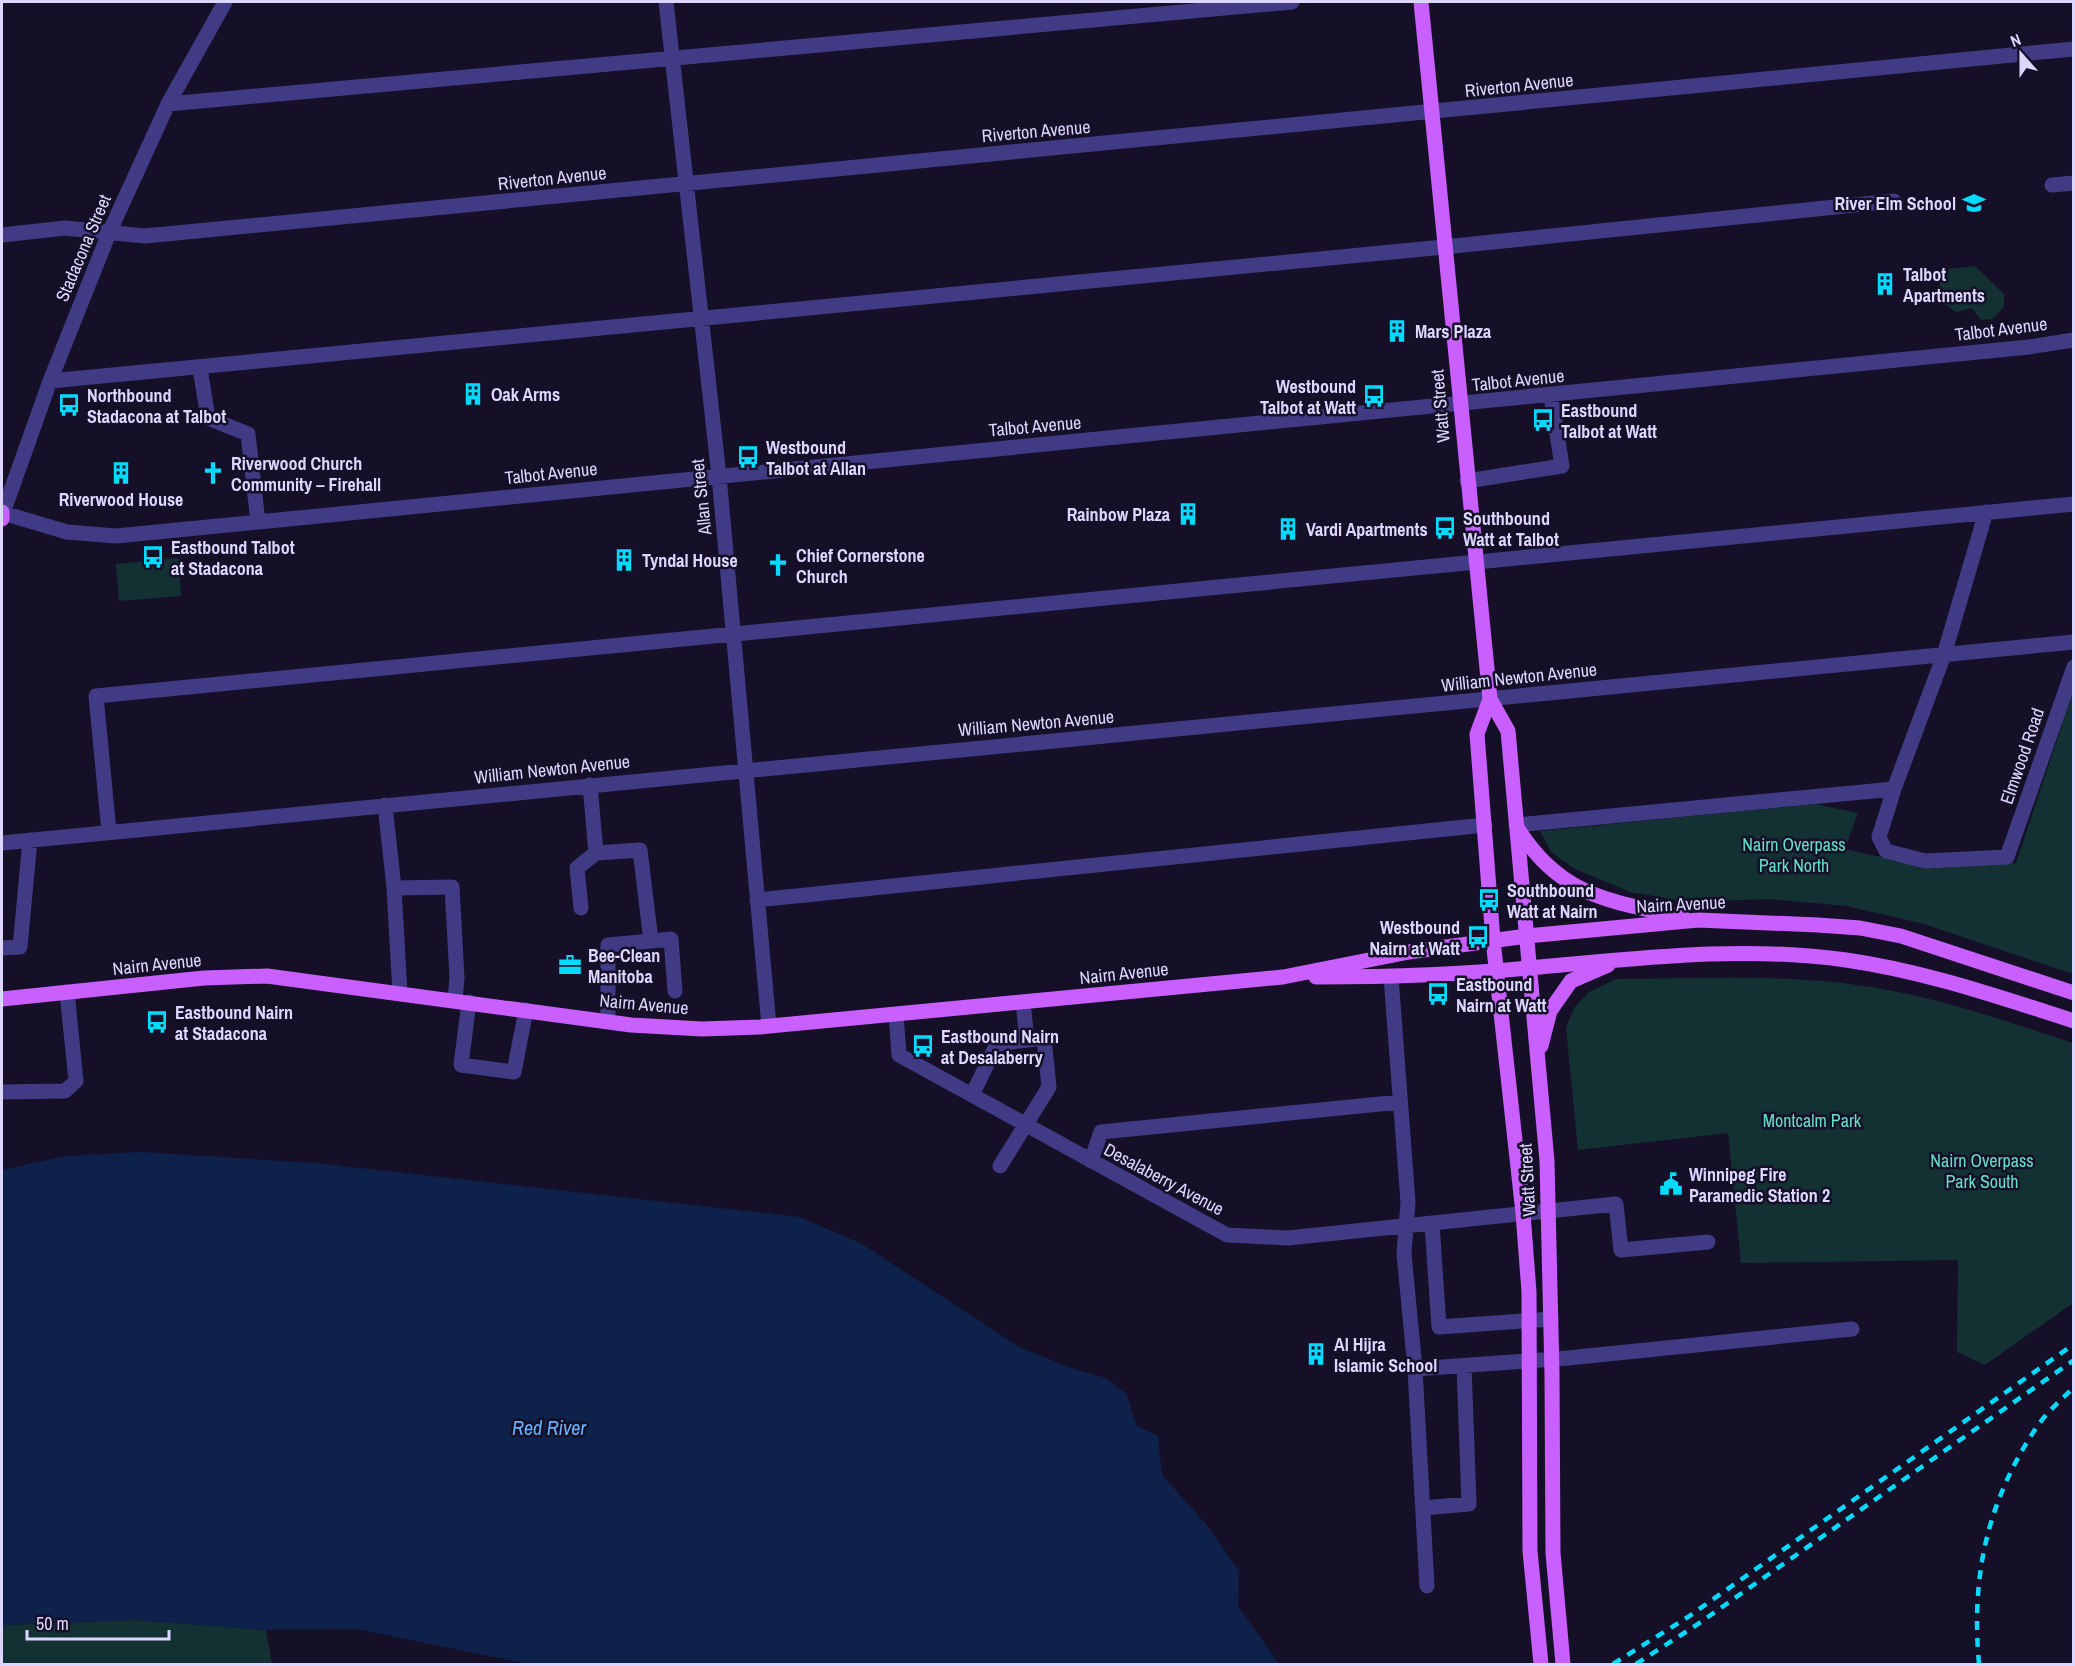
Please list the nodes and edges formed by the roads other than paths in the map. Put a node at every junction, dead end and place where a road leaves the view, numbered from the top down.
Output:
1 (225, 2) edge
2 (666, 2) edge
3 (1292, 2) edge
4 (1421, 2) edge
5 (2073, 49) edge
6 (673, 60) junction
7 (168, 104) junction
8 (1431, 113) junction
9 (2073, 183) edge
10 (687, 184) junction
11 (2052, 186) dead end
12 (1894, 201) dead end
13 (109, 232) junction
14 (2, 235) edge
15 (1444, 247) junction
16 (702, 317) junction
17 (2073, 340) edge
18 (200, 368) junction
19 (50, 381) junction
20 (1551, 396) junction
21 (1459, 405) junction
22 (719, 476) junction
23 (1467, 481) junction
24 (2073, 504) edge
25 (1986, 512) junction
26 (2, 515) edge
27 (258, 522) junction
28 (1474, 564) junction
29 (734, 635) junction
30 (2073, 642) edge
31 (1944, 655) junction
32 (2073, 667) edge
33 (1490, 699) junction
34 (746, 770) junction
35 (590, 785) junction
36 (1894, 789) junction
37 (385, 805) junction
38 (1485, 825) junction
39 (1516, 825) junction
40 (109, 832) junction
41 (30, 840) junction
42 (2, 843) edge
43 (596, 853) junction
44 (394, 888) junction
45 (758, 900) junction
46 (581, 908) dead end
47 (1698, 920) junction
48 (1527, 936) junction
49 (1493, 940) junction
50 (651, 941) junction
51 (2, 948) edge
52 (1624, 958) junction
53 (1530, 968) junction
54 (1497, 971) junction
55 (1283, 977) junction
56 (1391, 977) junction
57 (675, 991) dead end
58 (67, 992) junction
59 (400, 993) junction
60 (2073, 993) edge
61 (2, 999) edge
62 (462, 1001) junction
63 (1023, 1002) junction
64 (526, 1010) junction
65 (896, 1014) junction
66 (2073, 1020) edge
67 (608, 1021) junction
68 (769, 1026) junction
69 (1028, 1040) junction
70 (1538, 1058) junction
71 (2, 1092) edge
72 (972, 1095) junction
73 (1400, 1102) junction
74 (1025, 1125) junction
75 (1091, 1161) junction
76 (1000, 1166) dead end
77 (1549, 1210) junction
78 (1523, 1213) junction
79 (1432, 1224) junction
80 (1406, 1226) junction
81 (1708, 1242) dead end
82 (1551, 1319) junction
83 (1529, 1320) junction
84 (1439, 1327) junction
85 (1411, 1329) junction
86 (1852, 1329) dead end
87 (1552, 1359) junction
88 (1529, 1361) junction
89 (1464, 1366) junction
90 (1415, 1369) junction
91 (1423, 1508) junction
92 (1427, 1586) dead end
93 (1541, 1665) edge
94 (1563, 1665) edge

1 - 7 street, Stadacona Street
2 - 6 street, Allan Street
3 - 6 street
4 - 8 main road, Watt Street
5 - 8 street, Riverton Avenue
6 - 7 street
6 - 10 street, Allan Street
7 - 13 street, Stadacona Street
8 - 10 street, Riverton Avenue
8 - 15 main road, Watt Street
9 - 11 street
10 - 13 street, Riverton Avenue
10 - 16 street, Allan Street
12 - 15 street
13 - 14 street, Riverton Avenue
13 - 19 street, Stadacona Street
15 - 16 street
15 - 21 main road, Watt Street
16 - 18 street
16 - 22 street, Allan Street
17 - 20 street, Talbot Avenue
18 - 19 street
18 - 27 street
19 - 26 street, Stadacona Street
20 - 21 street, Talbot Avenue
20 - 23 street
21 - 22 street, Talbot Avenue
21 - 23 main road, Watt Street
22 - 27 street, Talbot Avenue
22 - 29 street, Allan Street
23 - 28 main road, Watt Street
24 - 25 street
25 - 28 street
25 - 31 street
26 - 27 street, Talbot Avenue
28 - 29 street
28 - 33 main road, Watt Street
29 - 34 street, Allan Street
29 - 40 street
30 - 31 street, William Newton Avenue
31 - 33 street, William Newton Avenue
31 - 36 street
32 - 36 street, Elmwood Road
33 - 34 street, William Newton Avenue
33 - 38 main road, Watt Street
33 - 39 main road, Watt Street
34 - 35 street, William Newton Avenue
34 - 45 street, Allan Street
35 - 37 street, William Newton Avenue
35 - 43 street
36 - 39 street
37 - 40 street, William Newton Avenue
37 - 44 street
38 - 45 street
38 - 49 main road, Watt Street
39 - 47 main road
39 - 48 main road, Watt Street
40 - 41 street, William Newton Avenue
41 - 42 street, William Newton Avenue
41 - 51 street
43 - 46 street
43 - 50 street
44 - 59 street
44 - 62 street
45 - 68 street, Allan Street
47 - 48 main road, Nairn Avenue
47 - 60 main road, Nairn Avenue
48 - 49 main road, Nairn Avenue
48 - 53 main road, Watt Street
49 - 54 main road, Watt Street
49 - 55 main road, Nairn Avenue
50 - 57 street
50 - 67 street
52 - 53 main road, Nairn Avenue
52 - 66 main road, Nairn Avenue
52 - 70 main road
53 - 54 main road, Nairn Avenue
53 - 70 main road, Watt Street
54 - 56 main road, Nairn Avenue
54 - 78 main road, Watt Street
55 - 56 main road, Nairn Avenue
55 - 63 main road, Nairn Avenue
56 - 73 street
58 - 59 main road, Nairn Avenue
58 - 61 main road, Nairn Avenue
58 - 71 street
59 - 62 main road, Nairn Avenue
62 - 64 main road, Nairn Avenue
62 - 64 street
63 - 65 main road, Nairn Avenue
63 - 69 street
64 - 67 main road, Nairn Avenue
65 - 68 main road, Nairn Avenue
65 - 72 street, Desalaberry Avenue
67 - 68 main road, Nairn Avenue
69 - 72 street
69 - 74 street
70 - 77 main road, Watt Street
72 - 74 street, Desalaberry Avenue
73 - 75 street
73 - 80 street
74 - 75 street, Desalaberry Avenue
74 - 76 street
75 - 80 street, Desalaberry Avenue
77 - 78 street, Desalaberry Avenue
77 - 81 street, Desalaberry Avenue
77 - 82 main road, Watt Street
78 - 79 street, Desalaberry Avenue
78 - 83 main road, Watt Street
79 - 80 street, Desalaberry Avenue
79 - 84 street
80 - 85 street
82 - 83 street
82 - 87 main road, Watt Street
83 - 84 street
83 - 88 main road, Watt Street
84 - 85 street
85 - 90 street
86 - 87 street
87 - 88 street
87 - 94 main road, Watt Street
88 - 89 street
88 - 93 main road, Watt Street
89 - 90 street
89 - 91 street
90 - 91 street
91 - 92 street

